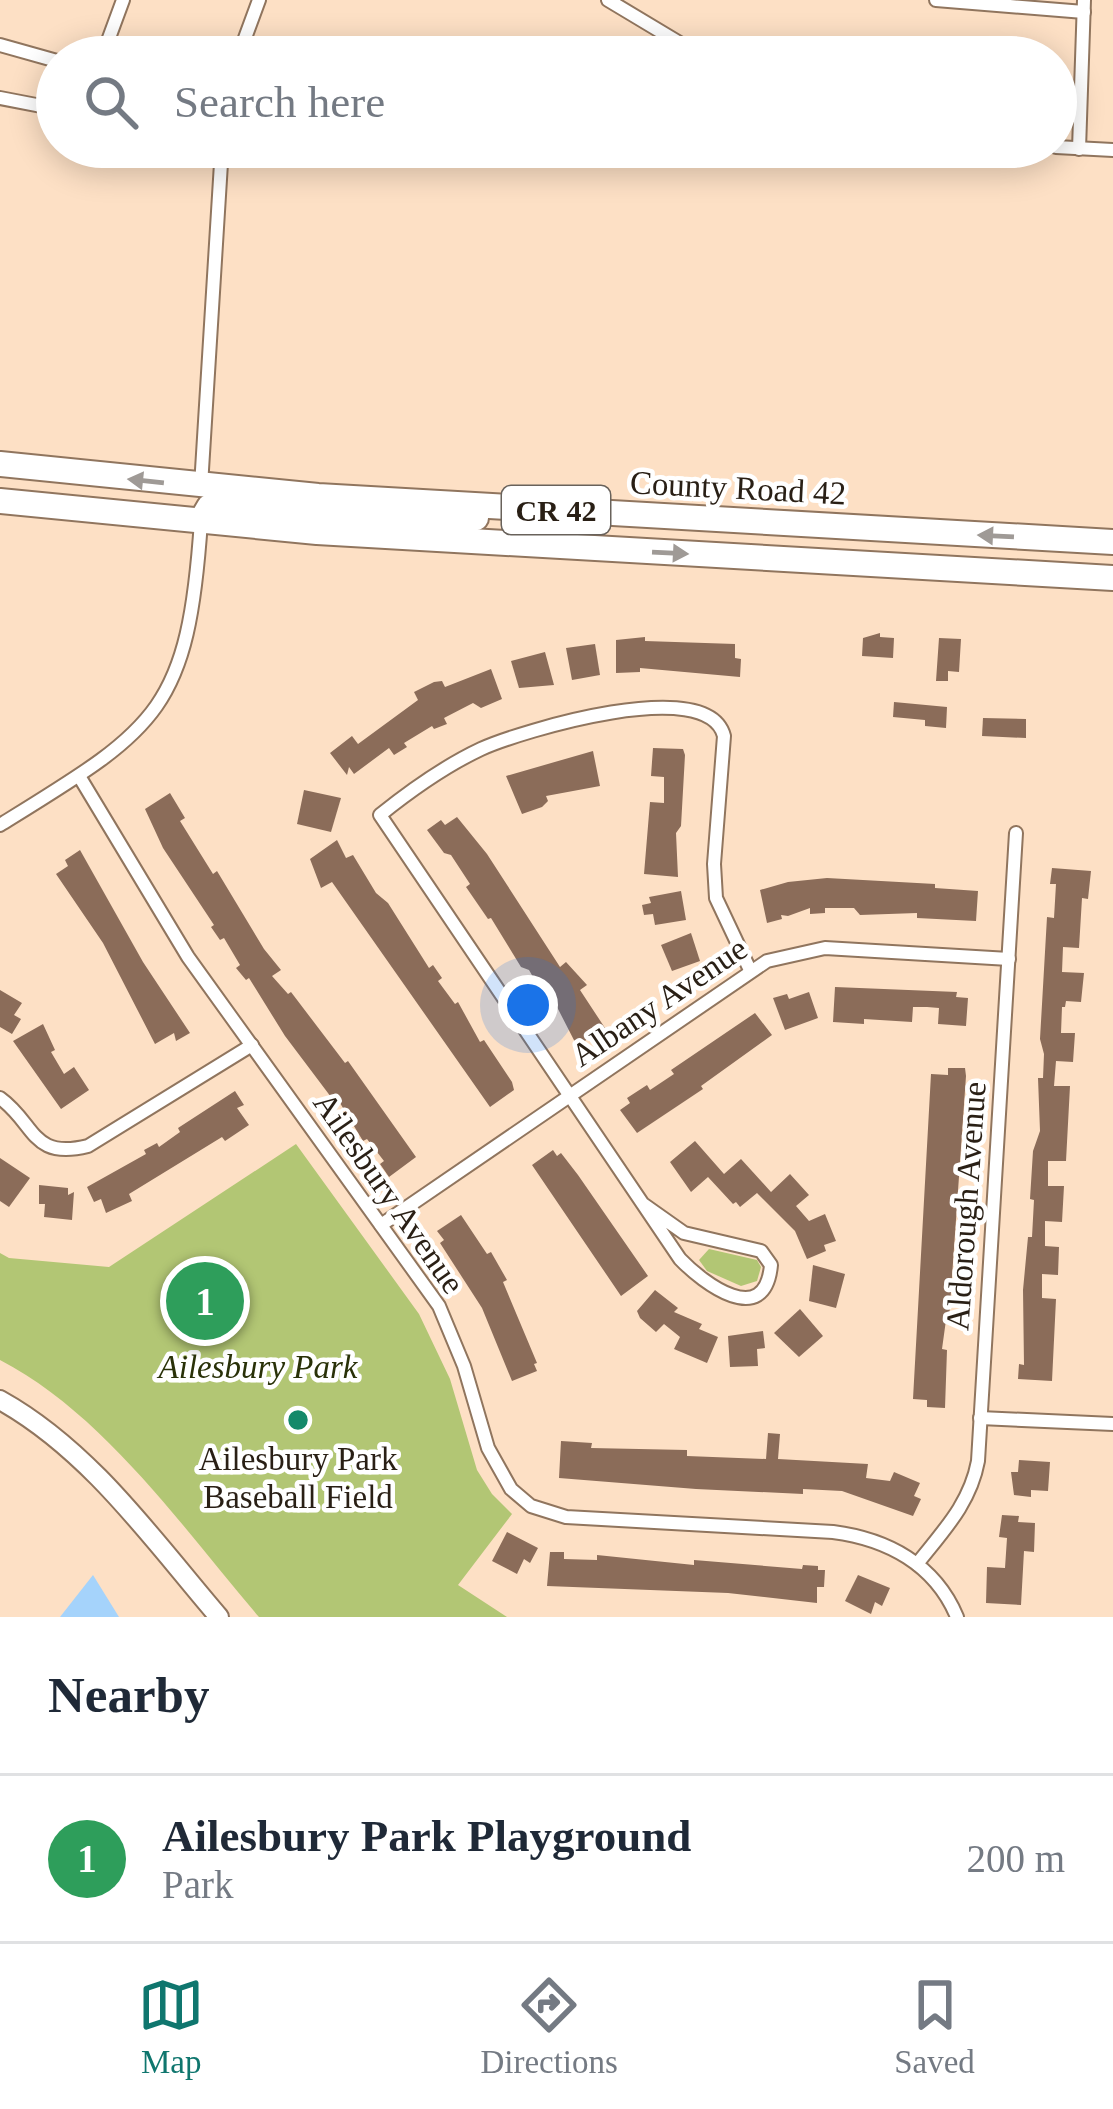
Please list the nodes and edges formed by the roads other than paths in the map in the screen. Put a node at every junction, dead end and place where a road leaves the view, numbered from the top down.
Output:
1 (123, 0) edge
2 (259, 0) edge
3 (608, 0) edge
4 (936, 0) edge
5 (1084, 6) edge
6 (110, 36) edge
7 (246, 36) edge
8 (668, 36) edge
9 (0, 45) edge
10 (36, 55) edge
11 (0, 98) edge
12 (36, 105) edge
13 (1079, 149) joint
14 (1113, 150) edge
15 (221, 168) edge
16 (0, 464) edge
17 (201, 486) junction
18 (0, 501) edge
19 (546, 510) junction
20 (201, 521) junction
21 (923, 531) junction
22 (1113, 542) edge
23 (921, 567) junction
24 (1113, 578) edge
25 (79, 776) junction
26 (0, 825) edge
27 (1016, 833) dead end
28 (1009, 959) junction
29 (749, 970) junction
30 (252, 1046) junction
31 (567, 1096) junction
32 (0, 1098) edge
33 (644, 1204) junction
34 (381, 1225) junction
35 (0, 1400) edge
36 (980, 1418) junction
37 (1113, 1424) edge
38 (917, 1564) junction
39 (219, 1617) edge
40 (957, 1617) edge

1 - 6 street
2 - 7 street
3 - 8 street
4 - 5 street
5 - 13 street
9 - 10 street
11 - 12 street
13 - 14 street
15 - 17 street
17 -> 16 highway, County Road 42 / CR 42
17 - 19 highway, County Road 42 / CR 42
18 - 20 highway
19 - 20 highway
19 - 21 highway, County Road 42 / CR 42
20 -> 23 highway, County Road 42 / CR 42
20 - 25 street
22 -> 21 highway, County Road 42 / CR 42
21 - 23 highway
23 - 24 highway, County Road 42 / CR 42
25 - 26 street
25 - 30 street, Ailesbury Avenue
27 - 28 street, Aldorough Avenue
28 - 29 street, Albany Avenue
28 - 36 street, Aldorough Avenue
29 - 31 street, Albany Avenue
29 - 31 street
30 - 32 street
30 - 34 street, Ailesbury Avenue
31 - 33 street
31 - 34 street, Albany Avenue
33 - 33 street
34 - 38 street, Ailesbury Avenue
35 - 39 street
36 - 37 street
36 - 38 street, Aldorough Avenue
38 - 40 street, Ailesbury Avenue

